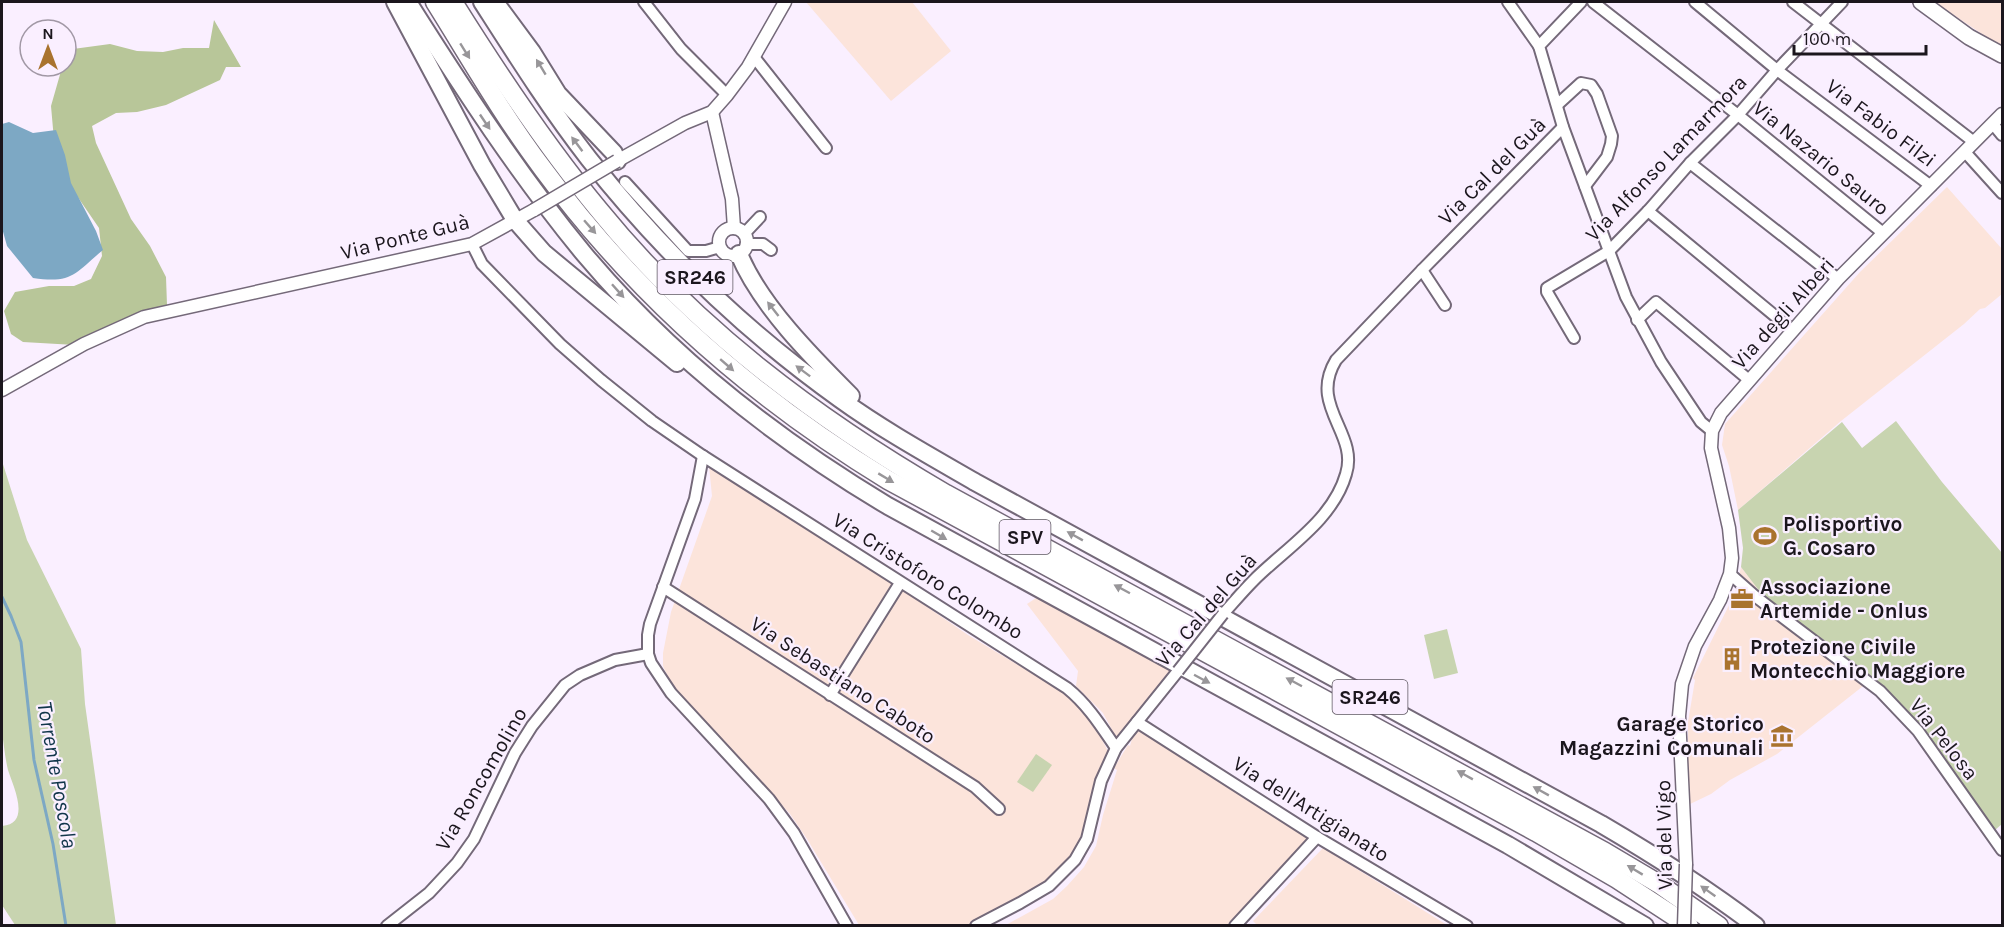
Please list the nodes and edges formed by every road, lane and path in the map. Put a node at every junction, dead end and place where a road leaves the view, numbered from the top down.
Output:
1 (395, 2) edge
2 (408, 2) edge
3 (435, 2) edge
4 (453, 2) edge
5 (482, 2) edge
6 (495, 2) edge
7 (644, 2) edge
8 (785, 2) edge
9 (1508, 2) edge
10 (1581, 2) edge
11 (1593, 2) edge
12 (1695, 2) edge
13 (1793, 2) edge
14 (1842, 2) edge
15 (1921, 2) edge
16 (1820, 23) junction
17 (1539, 46) junction
18 (2002, 55) edge
19 (754, 57) junction
20 (1777, 70) junction
21 (728, 95) junction
22 (1557, 105) junction
23 (712, 111) junction
24 (2002, 114) edge
25 (1738, 115) junction
26 (1993, 124) junction
27 (1563, 127) junction
28 (2002, 135) edge
29 (1974, 142) junction
30 (826, 148) dead end
31 (1965, 152) junction
32 (617, 161) junction
33 (1690, 163) junction
34 (625, 182) dead end
35 (1585, 186) junction
36 (1931, 186) junction
37 (2002, 193) edge
38 (1648, 211) junction
39 (760, 217) dead end
40 (515, 220) junction
41 (1883, 233) junction
42 (741, 240) junction
43 (472, 244) junction
44 (720, 247) junction
45 (771, 250) dead end
46 (1608, 251) junction
47 (1422, 270) junction
48 (1838, 279) junction
49 (1444, 305) dead end
50 (1637, 320) junction
51 (1792, 330) junction
52 (1574, 338) dead end
53 (1749, 380) junction
54 (2, 390) edge
55 (1712, 431) junction
56 (702, 456) junction
57 (842, 478) junction
58 (975, 482) junction
59 (1730, 574) junction
60 (900, 583) junction
61 (663, 587) junction
62 (648, 654) junction
63 (830, 695) junction
64 (1137, 722) junction
65 (1116, 748) junction
66 (999, 809) dead end
67 (1317, 837) junction
68 (2002, 850) edge
69 (1242, 923) edge
70 (387, 926) edge
71 (847, 926) edge
72 (976, 926) edge
73 (1467, 926) edge
74 (1645, 926) edge
75 (1684, 926) edge
76 (1689, 926) edge
77 (1719, 926) edge
78 (1756, 926) edge

1 - 40 highway
2 -> 57 highway
3 -> 76 highway, SPV
77 -> 4 highway, SPV
58 -> 5 highway, SR246
32 -> 6 highway
7 - 21 street
8 - 19 street, Via Ponte Guà
9 - 17 street, Via Cal del Guà
10 - 17 street
11 - 25 street, Via Nazario Sauro
12 - 20 street, Via Fabio Filzi
13 - 16 street
14 - 16 street, Via Alfonso Lamarmora
15 - 18 main road
16 - 20 street, Via Alfonso Lamarmora
16 - 29 street
17 - 22 street, Via Cal del Guà
19 - 21 street, Via Ponte Guà
19 - 30 street
20 - 25 street, Via Alfonso Lamarmora
20 - 36 street, Via Fabio Filzi
21 - 23 street, Via Ponte Guà
22 - 27 street, Via Cal del Guà
22 - 35 street
23 - 32 street, Via Ponte Guà
23 - 42 street
24 - 26 street, Via degli Alberi
25 - 33 street, Via Alfonso Lamarmora
25 - 41 street, Via Nazario Sauro
26 - 28 street
26 - 29 street, Via degli Alberi
27 - 35 street
27 - 47 street, Via Cal del Guà
29 - 31 street, Via degli Alberi
31 - 36 street, Via degli Alberi
31 - 37 street
32 - 40 street, Via Ponte Guà, bridge
33 - 38 street, Via Alfonso Lamarmora
33 - 48 street
34 - 44 street
35 - 46 street
36 - 41 street, Via degli Alberi
38 - 46 street, Via Alfonso Lamarmora
38 - 51 street
39 - 42 street
40 - 43 street, Via Ponte Guà
40 - 57 highway
41 - 48 street, Via degli Alberi
42 - 44 street
42 - 44 street
42 - 45 street
58 -> 42 highway
43 - 54 street, Via Ponte Guà
43 - 56 street, Via Cristoforo Colombo
46 - 50 street
46 - 52 street, Via Alfonso Lamarmora
47 - 49 street
47 - 64 street, Via Cal del Guà, bridge
48 - 51 street, Via degli Alberi
50 - 53 street
50 - 55 street
51 - 53 street, Via degli Alberi
53 - 55 street, Via degli Alberi
55 - 59 street
56 - 60 street, Via Cristoforo Colombo
56 - 61 street
57 -> 74 highway
78 -> 58 highway, SR246
59 - 68 street, Via Pelosa
59 - 75 street, Via del Vigo, bridge
60 - 63 street
60 - 65 street, Via Cristoforo Colombo
61 - 62 street
61 - 63 street, Via Sebastiano Caboto
62 - 70 street, Via Roncomolino
62 - 71 street
63 - 66 street, Via Sebastiano Caboto
64 - 65 street, Via Cal del Guà
64 - 67 street, Via dell'Artigianato
65 - 72 street, Via Cal del Guà
67 - 69 street
67 - 73 street, Via dell'Artigianato

